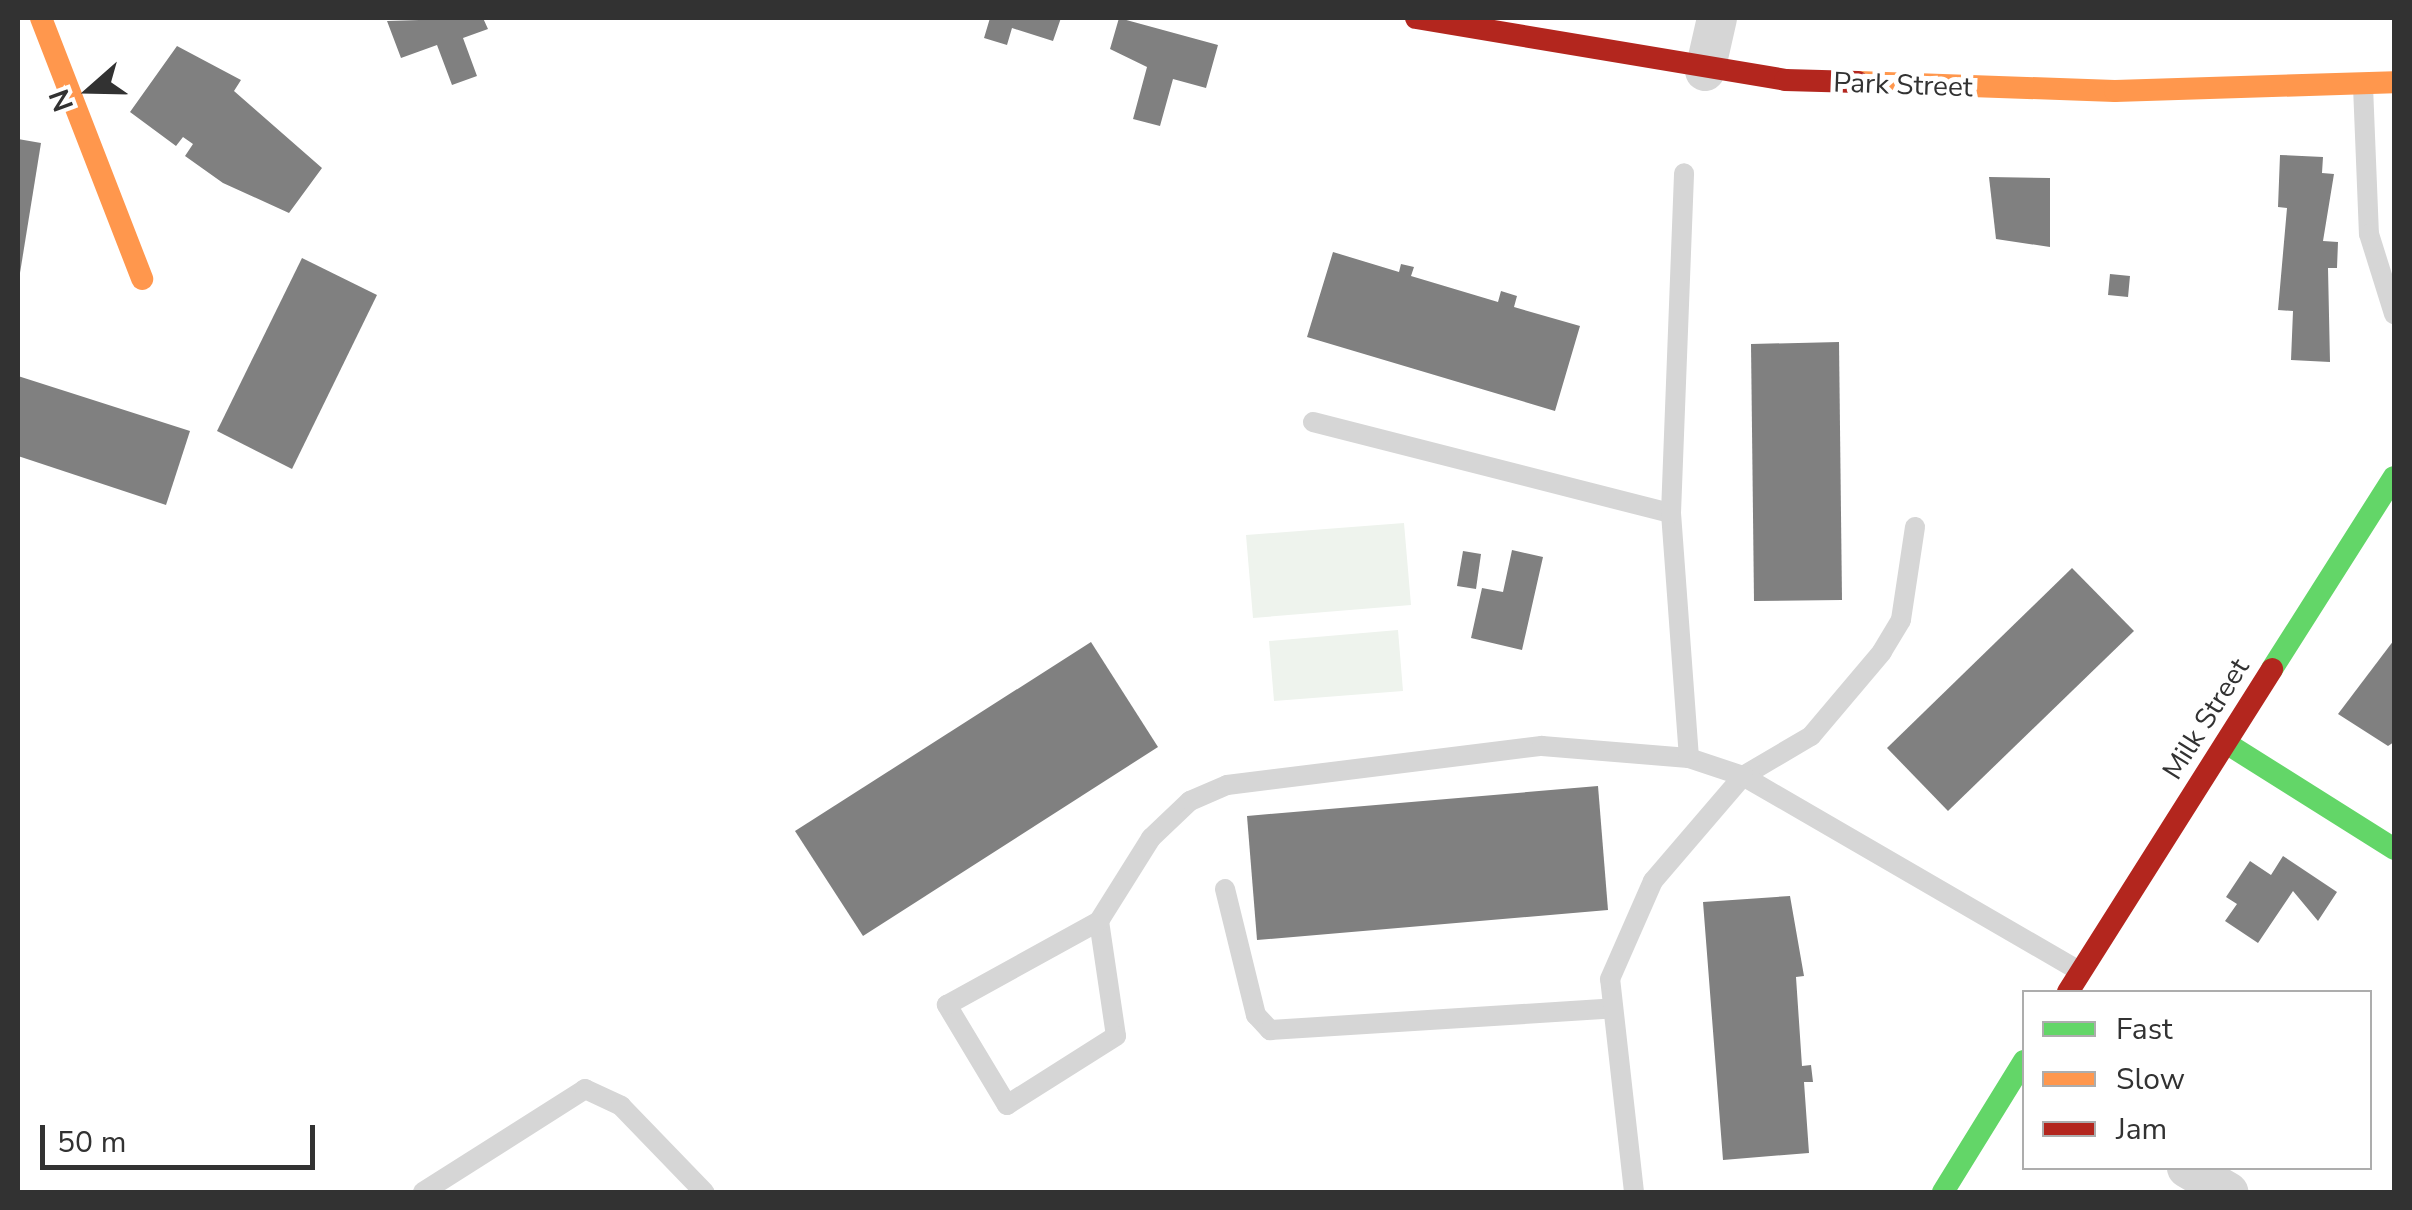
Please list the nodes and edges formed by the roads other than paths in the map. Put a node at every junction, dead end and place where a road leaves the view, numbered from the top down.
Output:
1 (32, 18) edge
2 (41, 18) edge
3 (1416, 18) edge
4 (1718, 18) edge
5 (18, 24) edge
6 (1705, 71) junction
7 (2394, 82) edge
8 (2363, 83) junction
9 (1684, 173) dead end
10 (142, 279) dead end
11 (2394, 314) edge
12 (1314, 422) dead end
13 (2394, 477) edge
14 (1671, 514) junction
15 (1915, 527) dead end
16 (2226, 743) junction
17 (1689, 758) junction
18 (1744, 776) junction
19 (2394, 849) edge
20 (1225, 888) dead end
21 (1099, 921) junction
22 (2081, 971) junction
23 (2069, 990) edge
24 (1606, 1009) junction
25 (2022, 1067) edge
26 (2190, 1170) edge
27 (423, 1192) edge
28 (704, 1192) edge
29 (1634, 1192) edge
30 (1943, 1192) edge
31 (2228, 1192) edge

1 - 5 street
2 - 10 street
3 - 6 street, Park Street
4 - 6 street
6 - 8 street, Park Street
7 - 8 street, Park Street
8 - 11 lane
9 - 14 lane
12 - 14 lane
13 - 16 street, Milk Street
14 - 17 lane
15 - 18 lane
16 - 19 street
16 - 22 street, Milk Street
17 - 18 lane
17 - 21 lane
18 - 22 lane
18 - 24 lane
20 - 24 lane
21 - 21 lane
22 - 23 street, Milk Street
24 - 29 lane
25 - 30 street
26 - 31 street
27 - 28 lane

